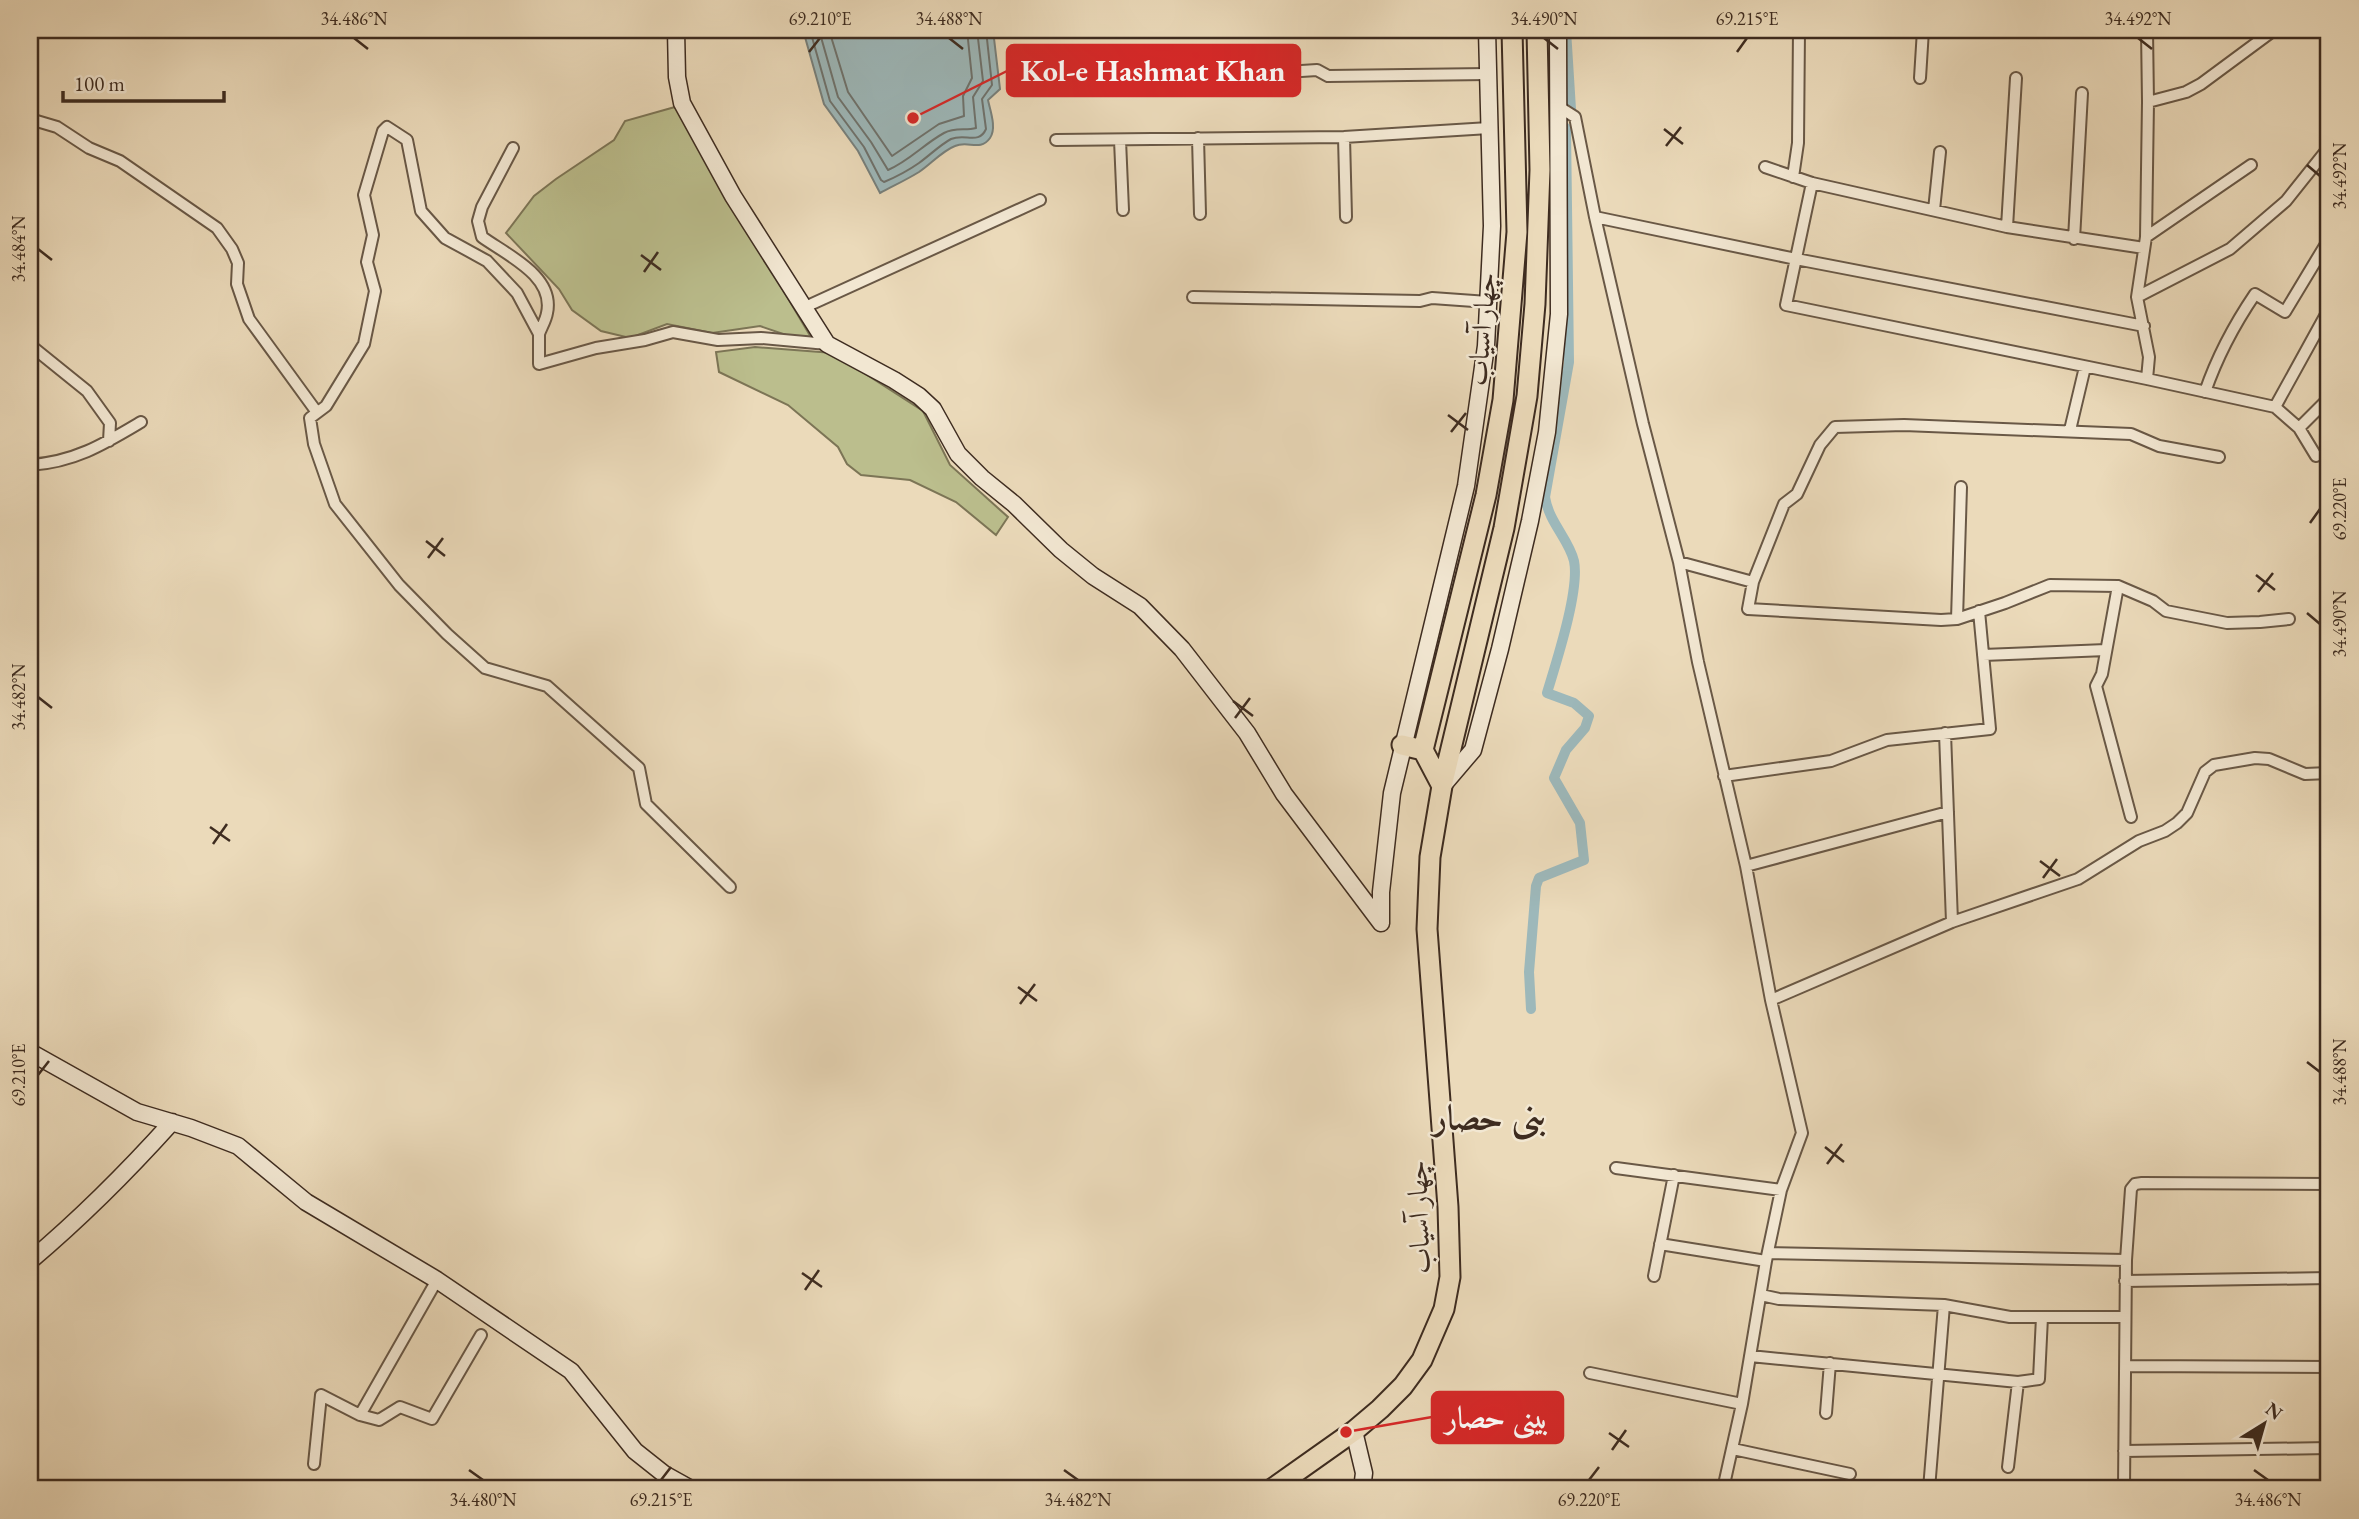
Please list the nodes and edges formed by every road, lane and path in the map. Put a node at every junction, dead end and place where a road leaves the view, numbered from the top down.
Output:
1 (676, 30) edge
2 (1487, 30) edge
3 (1512, 30) edge
4 (1537, 30) edge
5 (1558, 30) edge
6 (1799, 30) edge
7 (1923, 30) edge
8 (2147, 30) edge
9 (2274, 30) edge
10 (1488, 74) junction
11 (1920, 78) dead end
12 (2016, 78) dead end
13 (1025, 88) dead end
14 (2082, 93) dead end
15 (1539, 94) junction
16 (2148, 102) junction
17 (1560, 107) junction
18 (30, 119) edge
19 (1489, 128) junction
20 (1344, 137) junction
21 (1198, 138) junction
22 (1056, 140) dead end
23 (1120, 140) junction
24 (2329, 147) edge
25 (513, 148) dead end
26 (1940, 152) dead end
27 (2251, 165) dead end
28 (1765, 167) dead end
29 (1793, 177) junction
30 (1812, 183) junction
31 (1040, 200) dead end
32 (1934, 210) junction
33 (1123, 211) dead end
34 (1200, 214) dead end
35 (1346, 217) dead end
36 (1595, 217) junction
37 (2007, 227) junction
38 (2074, 239) junction
39 (2329, 239) edge
40 (2145, 242) junction
41 (1796, 259) junction
42 (1193, 297) dead end
43 (2137, 297) junction
44 (1488, 302) junction
45 (803, 308) junction
46 (2329, 309) edge
47 (2144, 326) junction
48 (539, 334) junction
49 (827, 344) junction
50 (30, 345) edge
51 (2085, 367) junction
52 (2147, 379) junction
53 (2205, 393) junction
54 (2329, 398) edge
55 (2275, 407) junction
56 (316, 411) junction
57 (141, 422) dead end
58 (2299, 428) junction
59 (2070, 430) junction
60 (109, 441) junction
61 (2316, 456) dead end
62 (2219, 457) dead end
63 (30, 464) edge
64 (1961, 487) dead end
65 (1679, 562) junction
66 (1753, 582) junction
67 (2118, 586) junction
68 (1979, 611) junction
69 (1957, 619) junction
70 (2290, 619) dead end
71 (2106, 650) junction
72 (1983, 655) junction
73 (1945, 733) junction
74 (1402, 745) junction
75 (1423, 750) junction
76 (2329, 773) edge
77 (1724, 776) junction
78 (1442, 786) junction
79 (1948, 812) junction
80 (2131, 817) dead end
81 (1746, 866) junction
82 (730, 887) dead end
83 (1952, 922) junction
84 (1771, 1000) junction
85 (30, 1052) edge
86 (172, 1122) junction
87 (1616, 1168) dead end
88 (1674, 1175) junction
89 (2329, 1184) edge
90 (1781, 1191) junction
91 (1660, 1244) junction
92 (1767, 1257) junction
93 (2126, 1260) junction
94 (30, 1261) edge
95 (1654, 1276) dead end
96 (2329, 1278) edge
97 (437, 1280) junction
98 (2125, 1281) junction
99 (1761, 1295) junction
100 (1944, 1305) junction
101 (2042, 1317) junction
102 (2125, 1317) junction
103 (481, 1335) dead end
104 (1750, 1356) junction
105 (1830, 1363) junction
106 (2126, 1366) junction
107 (2329, 1367) edge
108 (1590, 1373) dead end
109 (1939, 1373) junction
110 (2018, 1382) junction
111 (1742, 1404) junction
112 (1826, 1413) dead end
113 (360, 1415) junction
114 (1354, 1431) junction
115 (2329, 1448) edge
116 (1733, 1449) junction
117 (2124, 1451) junction
118 (314, 1464) dead end
119 (2008, 1467) dead end
120 (1850, 1474) dead end
121 (691, 1489) edge
122 (1272, 1489) edge
123 (1362, 1489) edge
124 (1723, 1489) edge
125 (1929, 1489) edge
126 (2124, 1489) edge

1 - 45 street
2 - 10 street
3 - 75 highway, چهار آسیاب
4 - 15 highway, چهار آسیاب
5 - 17 street
6 - 29 street
7 - 11 street
8 - 16 street
9 - 16 street
10 - 13 street
10 - 19 street
12 - 37 street
14 - 38 street
15 - 17 street
15 - 78 highway, چهار آسیاب
16 - 40 street
17 - 36 street
17 - 78 street
18 - 56 street
19 - 20 street
19 - 44 street
20 - 21 street
20 - 35 street
21 - 23 street
21 - 34 street
22 - 23 street
23 - 33 street
24 - 43 street
25 - 48 street
26 - 32 street
27 - 40 street
28 - 29 street
29 - 30 street
30 - 32 street
30 - 41 street
31 - 45 street
32 - 37 street
36 - 41 street
36 - 65 street
37 - 38 street
38 - 40 street
39 - 53 street
40 - 43 street
41 - 47 street
41 - 51 street
42 - 44 street
43 - 47 street
44 - 74 street
45 - 49 street
46 - 55 street
47 - 52 street
48 - 49 street
48 - 56 street
49 - 74 street
50 - 60 street
51 - 52 street
51 - 59 street
52 - 53 street
53 - 55 street
54 - 58 street
55 - 58 street
56 - 82 street
57 - 60 street
58 - 61 street
59 - 62 street
59 - 66 street
60 - 63 street
64 - 69 street
65 - 66 street
65 - 77 street
66 - 69 street
67 - 68 street
67 - 70 street
67 - 71 street
68 - 69 street
68 - 72 street
71 - 72 street
71 - 80 street
72 - 73 street
73 - 77 street
73 - 79 street
74 - 75 highway
75 - 78 highway
76 - 83 street
77 - 81 street
78 - 114 highway, چهار آسیاب
79 - 81 street
79 - 83 street
81 - 84 street
83 - 84 street
84 - 90 street
85 - 86 street
86 - 94 street
86 - 97 street
87 - 88 street
88 - 90 street
88 - 91 street
89 - 93 street
90 - 92 street
91 - 92 street
91 - 95 street
92 - 93 street
92 - 99 street
93 - 98 street
96 - 98 street
97 - 113 street
97 - 121 street
98 - 102 street
99 - 100 street
99 - 104 street
100 - 101 street
100 - 109 street
101 - 102 street
101 - 110 street
102 - 106 street
103 - 113 street
104 - 105 street
104 - 111 street
105 - 109 street
105 - 112 street
106 - 107 street
106 - 117 street
108 - 111 street
109 - 110 street
109 - 125 street
110 - 119 street
111 - 116 street
113 - 118 street
114 - 122 highway, چهار آسیاب
114 - 123 street
115 - 117 street
116 - 120 street
116 - 124 street
117 - 126 street

